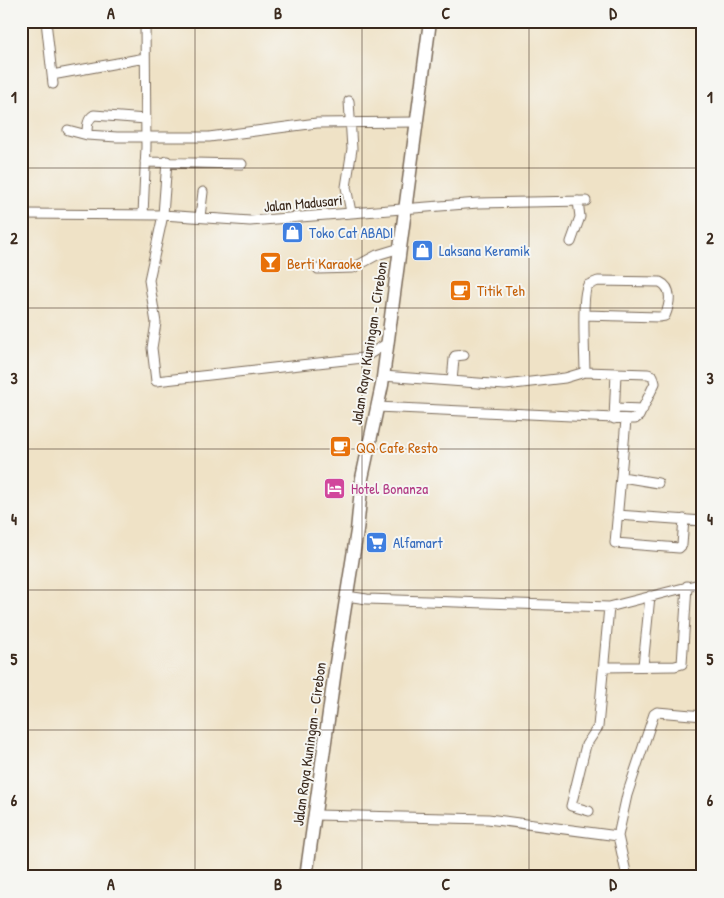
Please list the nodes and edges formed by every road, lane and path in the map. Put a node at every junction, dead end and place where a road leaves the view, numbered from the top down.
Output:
1 (46, 21) edge
2 (145, 21) edge
3 (430, 21) edge
4 (145, 58) junction
5 (349, 101) dead end
6 (146, 119) junction
7 (416, 122) junction
8 (349, 124) junction
9 (68, 130) dead end
10 (87, 135) junction
11 (146, 137) junction
12 (145, 162) junction
13 (167, 162) junction
14 (242, 164) dead end
15 (203, 192) dead end
16 (406, 208) junction
17 (351, 212) junction
18 (21, 214) edge
19 (143, 215) junction
20 (163, 215) junction
21 (200, 217) junction
22 (571, 242) dead end
23 (400, 248) junction
24 (318, 269) dead end
25 (584, 314) junction
26 (464, 356) dead end
27 (384, 360) junction
28 (585, 372) junction
29 (616, 373) junction
30 (452, 381) junction
31 (377, 407) junction
32 (615, 408) junction
33 (643, 409) junction
34 (614, 419) junction
35 (626, 420) junction
36 (622, 477) junction
37 (658, 483) dead end
38 (617, 515) junction
39 (684, 519) junction
40 (703, 521) edge
41 (703, 571) edge
42 (702, 582) edge
43 (687, 586) junction
44 (346, 596) junction
45 (650, 596) junction
46 (609, 607) junction
47 (643, 666) junction
48 (604, 667) junction
49 (703, 716) edge
50 (589, 811) dead end
51 (316, 815) junction
52 (618, 836) junction
53 (306, 877) edge
54 (627, 877) edge

1 - 4 street
2 - 4 street
3 - 7 highway, Jalan Raya Kuningan - Cirebon
4 - 6 street
5 - 8 street
6 - 10 street
6 - 11 street
7 - 8 street
7 - 16 highway, Jalan Raya Kuningan - Cirebon
8 - 11 street
8 - 17 street
9 - 10 street
10 - 11 street
11 - 12 street
12 - 13 street
12 - 19 street
13 - 14 street
13 - 20 street
15 - 21 street
16 - 17 street, Jalan Madusari
16 - 22 street, Jalan Madusari
16 - 23 highway, Jalan Raya Kuningan - Cirebon
17 - 21 street, Jalan Madusari
18 - 19 street, Jalan Madusari
19 - 20 street, Jalan Madusari
20 - 21 street, Jalan Madusari
20 - 27 street
23 - 24 street
23 - 27 highway, Jalan Raya Kuningan - Cirebon
25 - 25 street
25 - 28 street
26 - 30 street
27 - 30 street
27 - 31 highway, Jalan Raya Kuningan - Cirebon
28 - 29 street
28 - 30 street
29 - 32 street
29 - 33 street
31 - 34 street
31 - 44 highway, Jalan Raya Kuningan - Cirebon
32 - 33 street
32 - 34 street
33 - 35 street
34 - 35 street
35 - 36 street
36 - 37 street
36 - 38 street
38 - 39 street
38 - 39 street
39 - 40 street
41 - 42 street
42 - 43 street
43 - 45 street
43 - 47 street
44 - 46 street
44 - 51 highway, Jalan Raya Kuningan - Cirebon
45 - 46 street
45 - 47 street
46 - 48 street
47 - 48 street
48 - 50 street
49 - 52 street
51 - 52 street
51 - 53 highway, Jalan Raya Kuningan - Cirebon
52 - 54 street

